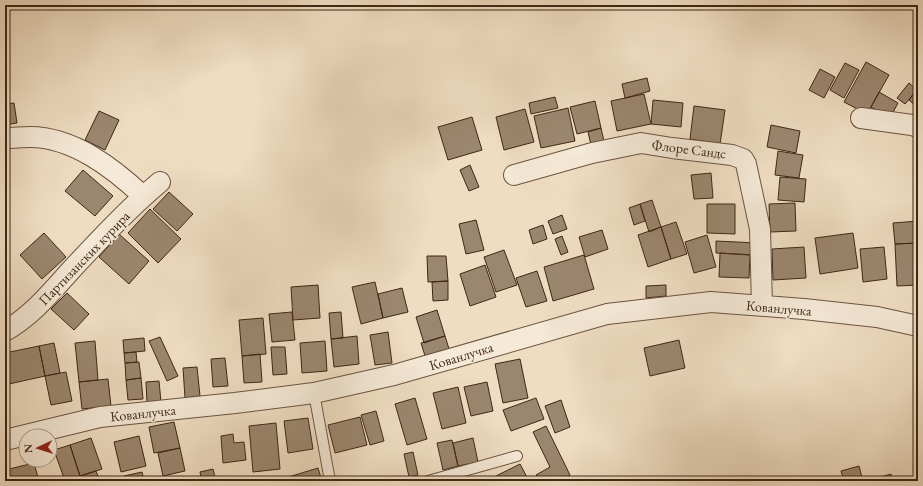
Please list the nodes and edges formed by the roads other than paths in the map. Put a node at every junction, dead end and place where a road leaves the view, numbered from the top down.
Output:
1 (861, 118) dead end
2 (918, 128) edge
3 (5, 138) edge
4 (514, 175) dead end
5 (160, 182) dead end
6 (143, 196) junction
7 (762, 306) junction
8 (918, 326) edge
9 (5, 331) edge
10 (314, 393) junction
11 (5, 440) edge
12 (517, 456) dead end
13 (330, 481) edge
14 (428, 481) edge

1 - 2 street
3 - 6 street
4 - 7 street, Флоре Сандс
5 - 6 street, Партизанских курира
6 - 9 street, Партизанских курира
7 - 8 street, Кованлучка
7 - 10 street, Кованлучка
10 - 11 street, Кованлучка
10 - 13 lane
12 - 14 lane

